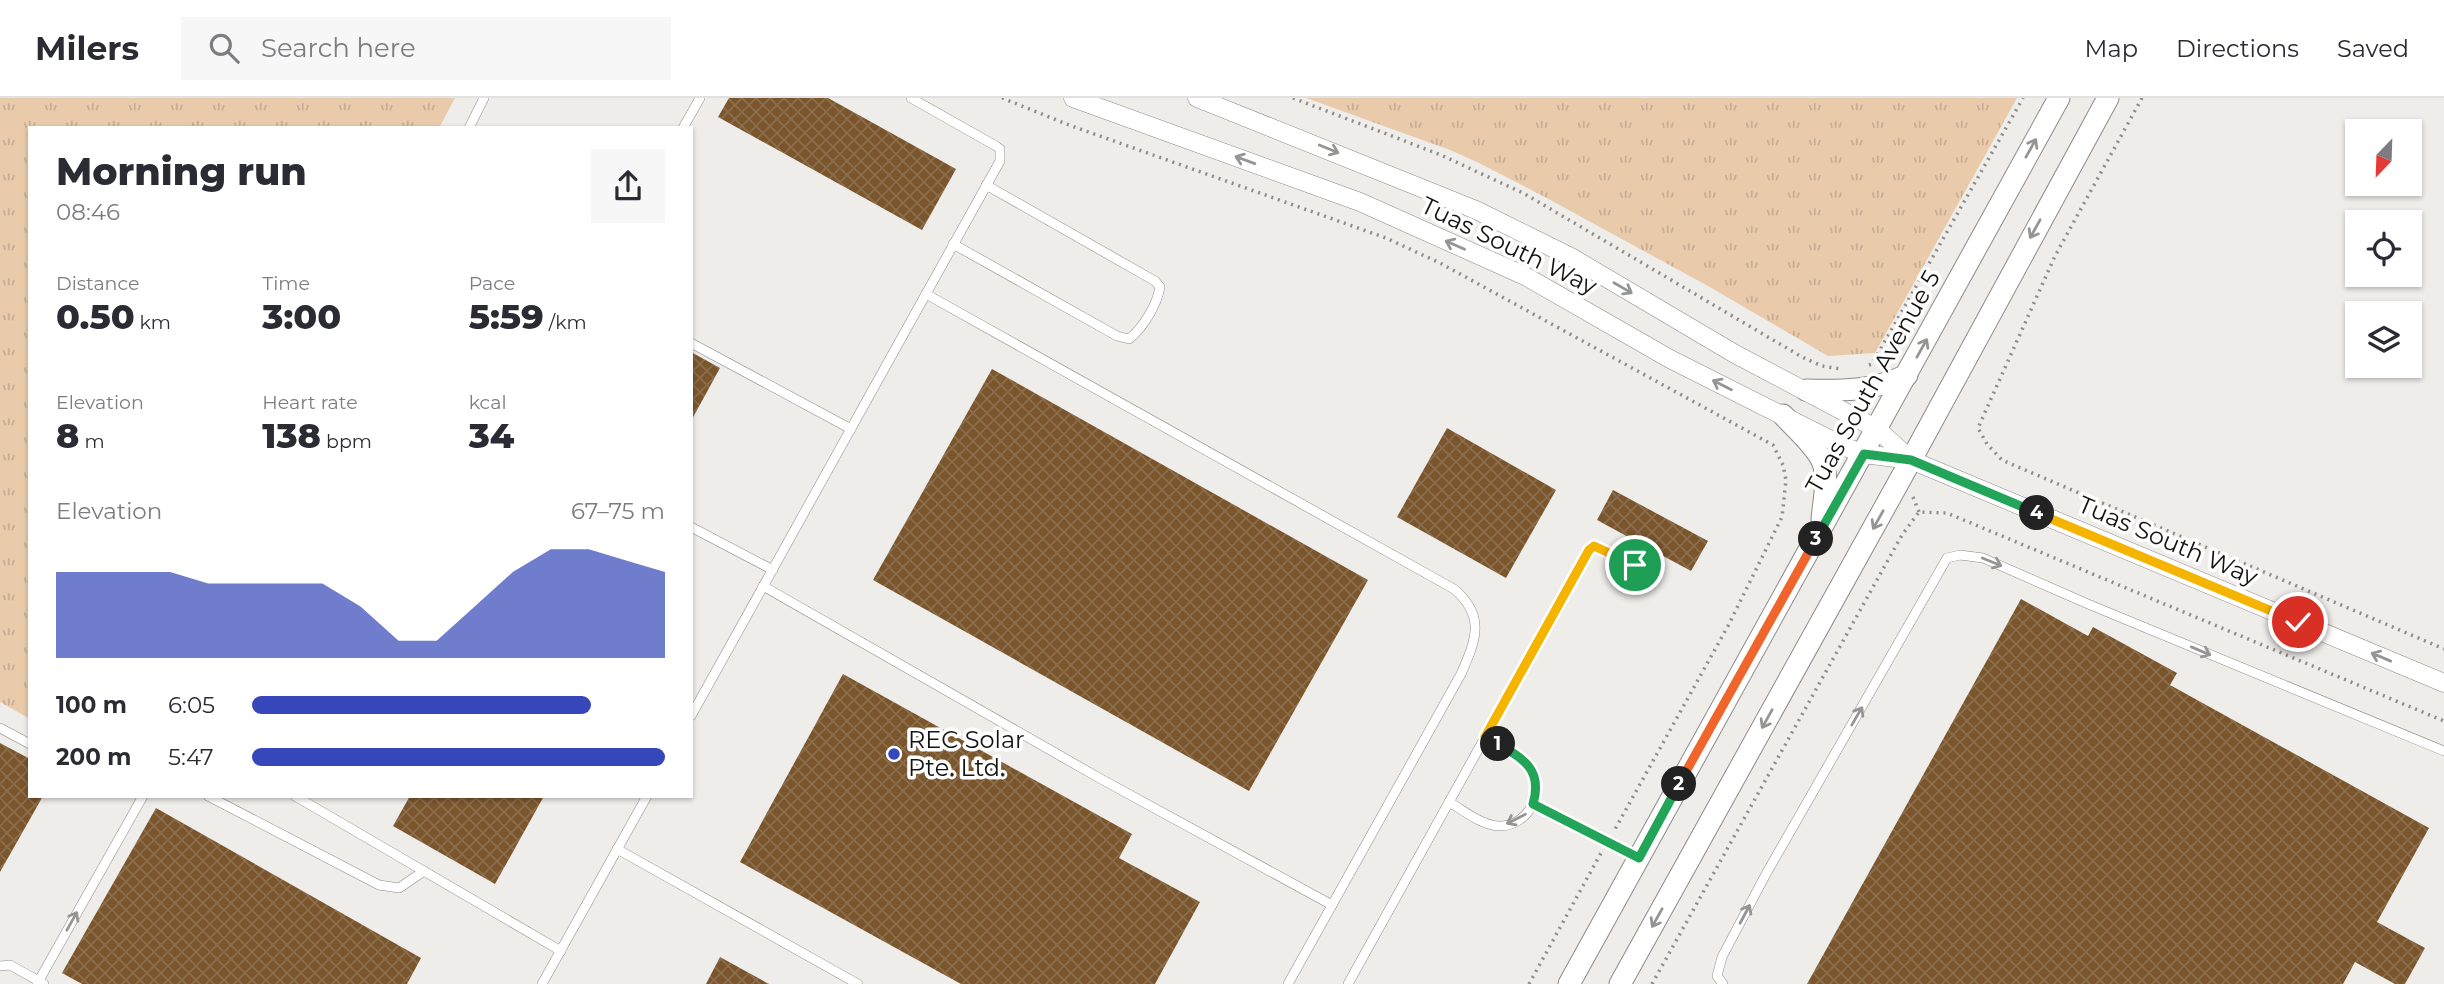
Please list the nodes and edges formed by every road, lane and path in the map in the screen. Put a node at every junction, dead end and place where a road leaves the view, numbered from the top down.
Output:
1 (484, 98) edge
2 (699, 98) edge
3 (911, 98) edge
4 (1002, 98) edge
5 (1073, 98) edge
6 (1197, 98) edge
7 (1293, 98) edge
8 (2023, 98) edge
9 (2059, 98) edge
10 (2108, 98) edge
11 (2142, 98) edge
12 (469, 126) edge
13 (684, 126) edge
14 (986, 186) junction
15 (953, 244) junction
16 (926, 294) junction
17 (693, 344) edge
18 (1858, 367) dead end
19 (1845, 370) dead end
20 (1907, 375) junction
21 (1805, 390) junction
22 (1783, 415) junction
23 (851, 429) junction
24 (1877, 429) junction
25 (1864, 454) junction
26 (1911, 460) junction
27 (1912, 495) dead end
28 (1919, 512) junction
29 (693, 528) edge
30 (1821, 529) junction
31 (1635, 565) dead end
32 (773, 569) junction
33 (763, 586) junction
34 (2444, 649) edge
35 (2444, 683) edge
36 (693, 712) edge
37 (2444, 721) edge
38 (0, 728) edge
39 (1485, 737) junction
40 (28, 743) edge
41 (2444, 751) edge
42 (142, 798) edge
43 (212, 798) edge
44 (298, 798) edge
45 (646, 798) edge
46 (1449, 802) junction
47 (1533, 804) junction
48 (1607, 842) junction
49 (617, 849) junction
50 (1639, 858) junction
51 (424, 871) junction
52 (1332, 905) junction
53 (561, 951) junction
54 (0, 966) edge
55 (1624, 981) edge
56 (40, 983) edge
57 (542, 984) edge
58 (858, 984) edge
59 (1288, 984) edge
60 (1348, 984) edge
61 (1529, 984) edge
62 (1569, 984) edge
63 (1652, 984) edge
64 (1723, 984) edge

1 - 12 lane
2 - 13 lane
3 - 14 lane
4 - 48 path
22 -> 5 street, Tuas South Way
6 -> 21 street, Tuas South Way
7 - 19 path
8 - 18 path
20 -> 9 street, Tuas South Avenue 5
10 -> 26 street
11 - 34 path
14 - 15 lane
14 - 15 lane
15 - 16 lane
16 - 23 lane
16 - 52 lane
17 - 23 lane
20 - 21 street
20 - 24 street, Tuas South Avenue 5
21 - 24 street, Tuas South Way
22 - 25 street, Tuas South Way
22 - 30 street
23 - 32 lane
24 - 25 street, Tuas South Avenue 5
24 - 26 street, Tuas South Way
25 - 26 street, Tuas South Way
25 - 30 street, Tuas South Avenue 5
35 -> 26 street, Tuas South Way
26 -> 55 street
27 - 28 path
28 - 37 path
28 - 63 path
29 - 32 lane
30 - 50 street, Tuas South Avenue 5
31 - 39 lane
32 - 33 lane
33 - 36 lane
33 - 52 lane
38 - 40 lane
39 - 46 lane
39 - 47 lane
64 -> 41 lane
56 -> 42 lane
43 - 51 lane
44 - 51 lane
45 - 49 lane
47 -> 46 lane
46 - 60 lane
47 - 48 lane
48 - 50 lane
48 - 61 path
49 - 53 lane
49 - 58 lane
50 - 62 street, Tuas South Avenue 5
51 - 53 lane
52 - 59 lane
53 - 57 lane
54 - 56 lane

